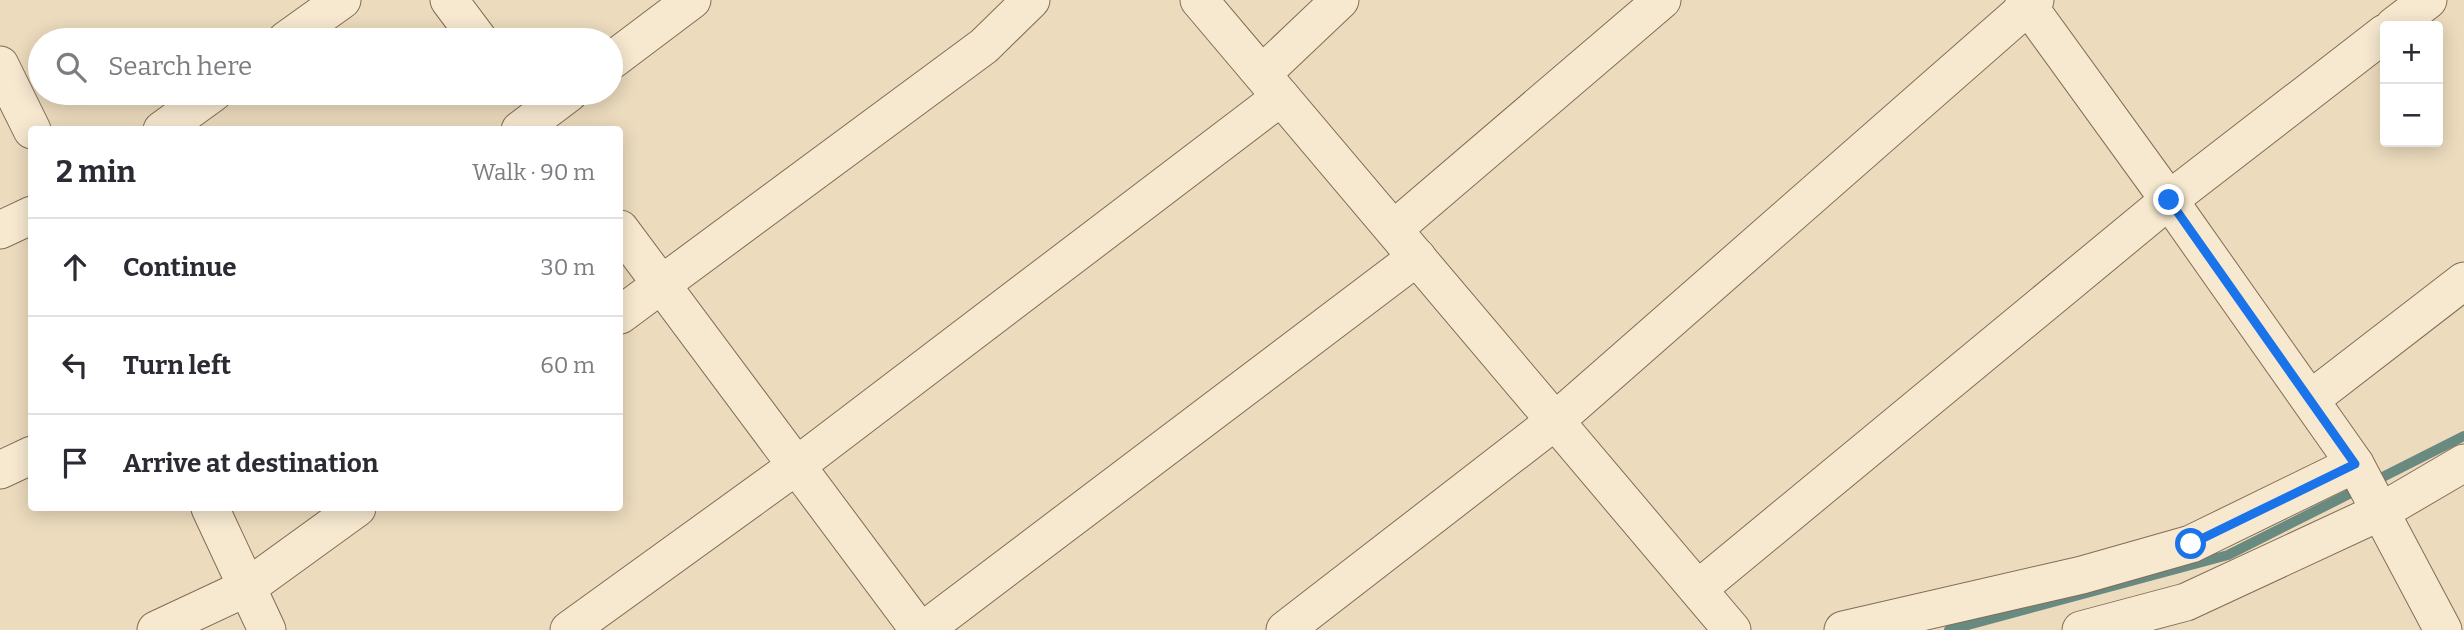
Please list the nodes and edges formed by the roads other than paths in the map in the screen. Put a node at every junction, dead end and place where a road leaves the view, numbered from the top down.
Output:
1 (342, 0) edge
2 (449, 0) edge
3 (692, 0) edge
4 (1031, 0) edge
5 (1199, 0) edge
6 (1340, 0) edge
7 (1662, 0) edge
8 (2427, 0) edge
9 (2029, 2) edge
10 (2400, 21) edge
11 (303, 28) edge
12 (470, 28) edge
13 (2380, 37) edge
14 (623, 52) edge
15 (0, 65) edge
16 (1271, 85) junction
17 (196, 105) edge
18 (550, 105) edge
19 (530, 117) edge
20 (30, 126) edge
21 (168, 126) edge
22 (2169, 200) junction
23 (28, 217) edge
24 (1394, 229) junction
25 (0, 230) edge
26 (623, 233) edge
27 (1417, 257) junction
28 (2464, 281) edge
29 (661, 285) junction
30 (623, 313) edge
31 (2311, 399) junction
32 (1555, 421) junction
33 (28, 457) edge
34 (2464, 463) edge
35 (2355, 464) junction
36 (796, 466) junction
37 (0, 470) edge
38 (211, 511) edge
39 (352, 511) edge
40 (2382, 511) junction
41 (248, 587) junction
42 (1698, 589) junction
43 (2192, 616) edge
44 (156, 630) edge
45 (267, 630) edge
46 (569, 630) edge
47 (921, 630) edge
48 (1285, 630) edge
49 (1732, 630) edge
50 (1843, 630) edge
51 (2081, 630) edge
52 (2443, 630) edge

1 - 11 street
2 - 12 street
3 - 14 street
4 - 29 street
5 - 16 street
6 - 16 street
7 - 24 street
8 - 10 street
9 - 22 street
9 - 32 street
13 - 22 street
15 - 20 street
16 - 24 street
16 - 36 street
17 - 21 street
18 - 19 street
22 - 31 street
22 - 42 street
23 - 25 street
24 - 27 street
26 - 29 street
27 - 32 street
27 - 47 street
28 - 31 street
29 - 30 street
29 - 36 street
31 - 35 street
32 - 42 street
32 - 48 street
33 - 37 street
34 - 40 street
35 - 40 street
35 - 50 street
36 - 46 street
36 - 47 street
38 - 41 street
39 - 41 street
40 - 43 street
40 - 52 street
41 - 44 street
41 - 45 street
42 - 49 street
43 - 51 street

